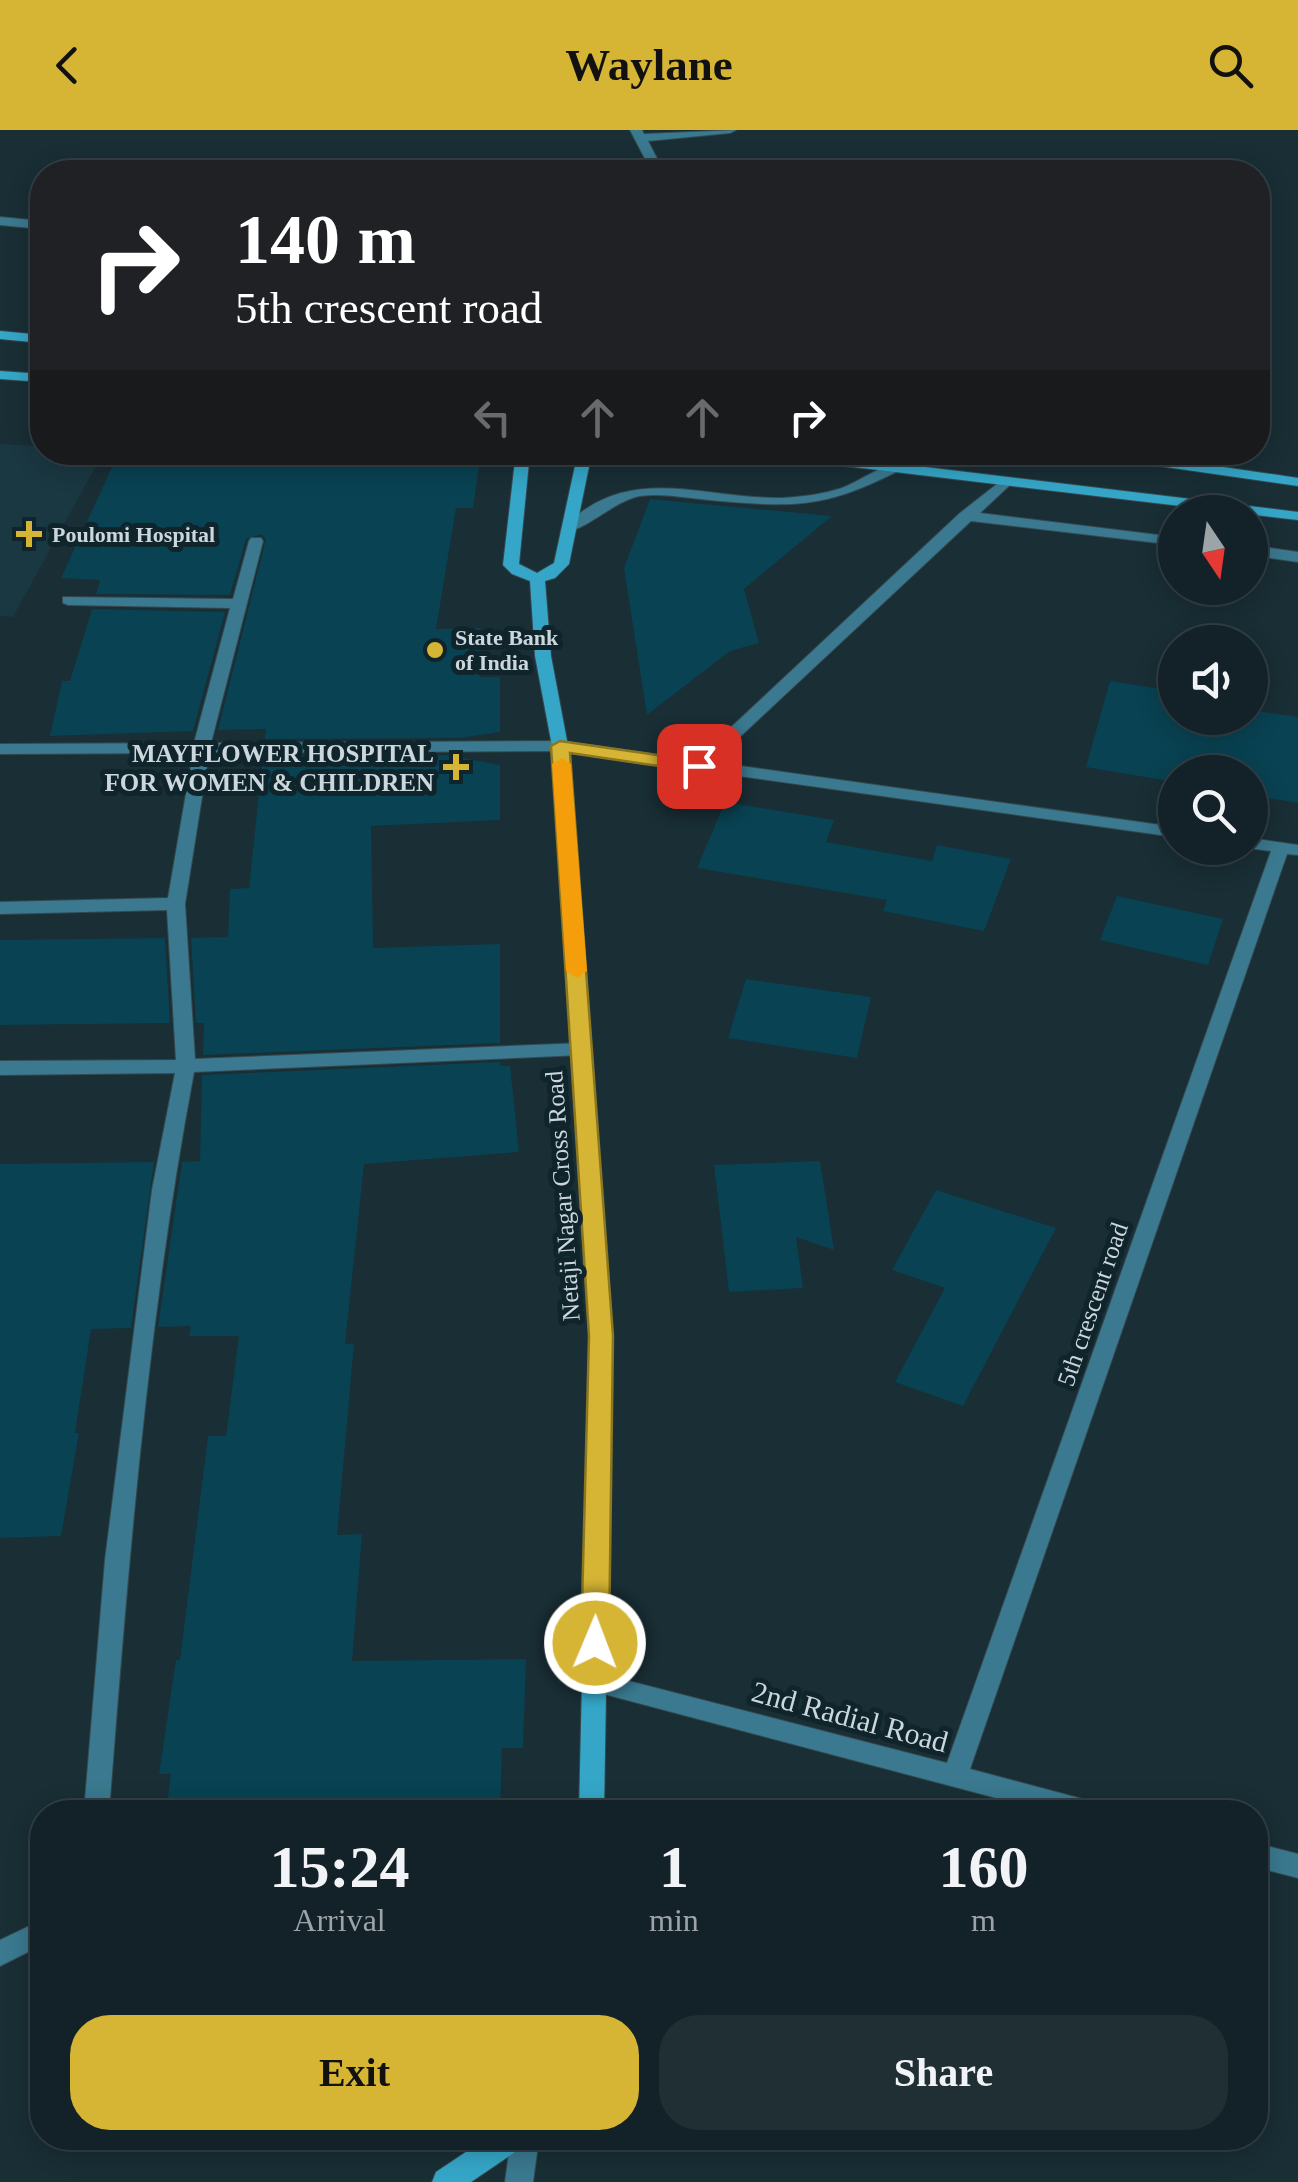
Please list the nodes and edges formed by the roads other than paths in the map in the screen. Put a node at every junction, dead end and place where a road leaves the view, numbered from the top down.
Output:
1 (730, 130) edge
2 (639, 134) edge
3 (652, 160) edge
4 (0, 221) edge
5 (30, 224) edge
6 (0, 335) edge
7 (30, 338) edge
8 (0, 374) edge
9 (30, 377) edge
10 (522, 465) edge
11 (582, 465) edge
12 (866, 465) edge
13 (1184, 465) edge
14 (890, 468) junction
15 (1006, 481) junction
16 (1298, 482) edge
17 (965, 516) junction
18 (1298, 516) edge
19 (570, 528) junction
20 (1158, 539) edge
21 (256, 540) dead end
22 (1268, 553) edge
23 (1298, 557) edge
24 (537, 579) junction
25 (68, 600) dead end
26 (240, 604) junction
27 (202, 746) junction
28 (560, 746) junction
29 (0, 749) edge
30 (699, 766) junction
31 (1158, 830) edge
32 (1290, 849) edge
33 (176, 904) junction
34 (0, 908) edge
35 (582, 1050) junction
36 (186, 1066) junction
37 (0, 1068) edge
38 (594, 1682) junction
39 (954, 1778) junction
40 (97, 1800) edge
41 (592, 1800) edge
42 (1042, 1800) edge
43 (1268, 1858) edge
44 (1298, 1866) edge
45 (30, 1938) edge
46 (0, 1954) edge
47 (493, 2150) edge
48 (523, 2150) edge
49 (446, 2182) edge
50 (519, 2182) edge

1 - 2 street
2 - 3 street
4 - 5 street
6 - 7 street
8 - 9 street
10 - 24 street
11 - 19 street
12 - 14 street
13 - 16 street
14 - 15 street
14 - 19 street
15 - 17 street
15 - 18 street
17 - 20 street
17 - 30 street
19 - 24 street
21 - 26 street
22 - 23 street
24 - 28 street, Netaji Nagar Cross Road
25 - 26 street
26 - 27 street
27 - 28 street
27 - 29 street
27 - 33 street
28 - 30 street
28 - 35 street, Netaji Nagar Cross Road
30 - 31 street
32 - 39 street, 5th crescent road
33 - 34 street
33 - 36 street
35 - 36 street
35 - 38 street, Netaji Nagar Cross Road
36 - 37 street
36 - 40 street
38 - 39 street, 2nd Radial Road
38 - 41 street, Netaji Nagar Cross Road
39 - 42 street, 2nd Radial Road
43 - 44 street
45 - 46 street
47 - 49 street
48 - 50 street

